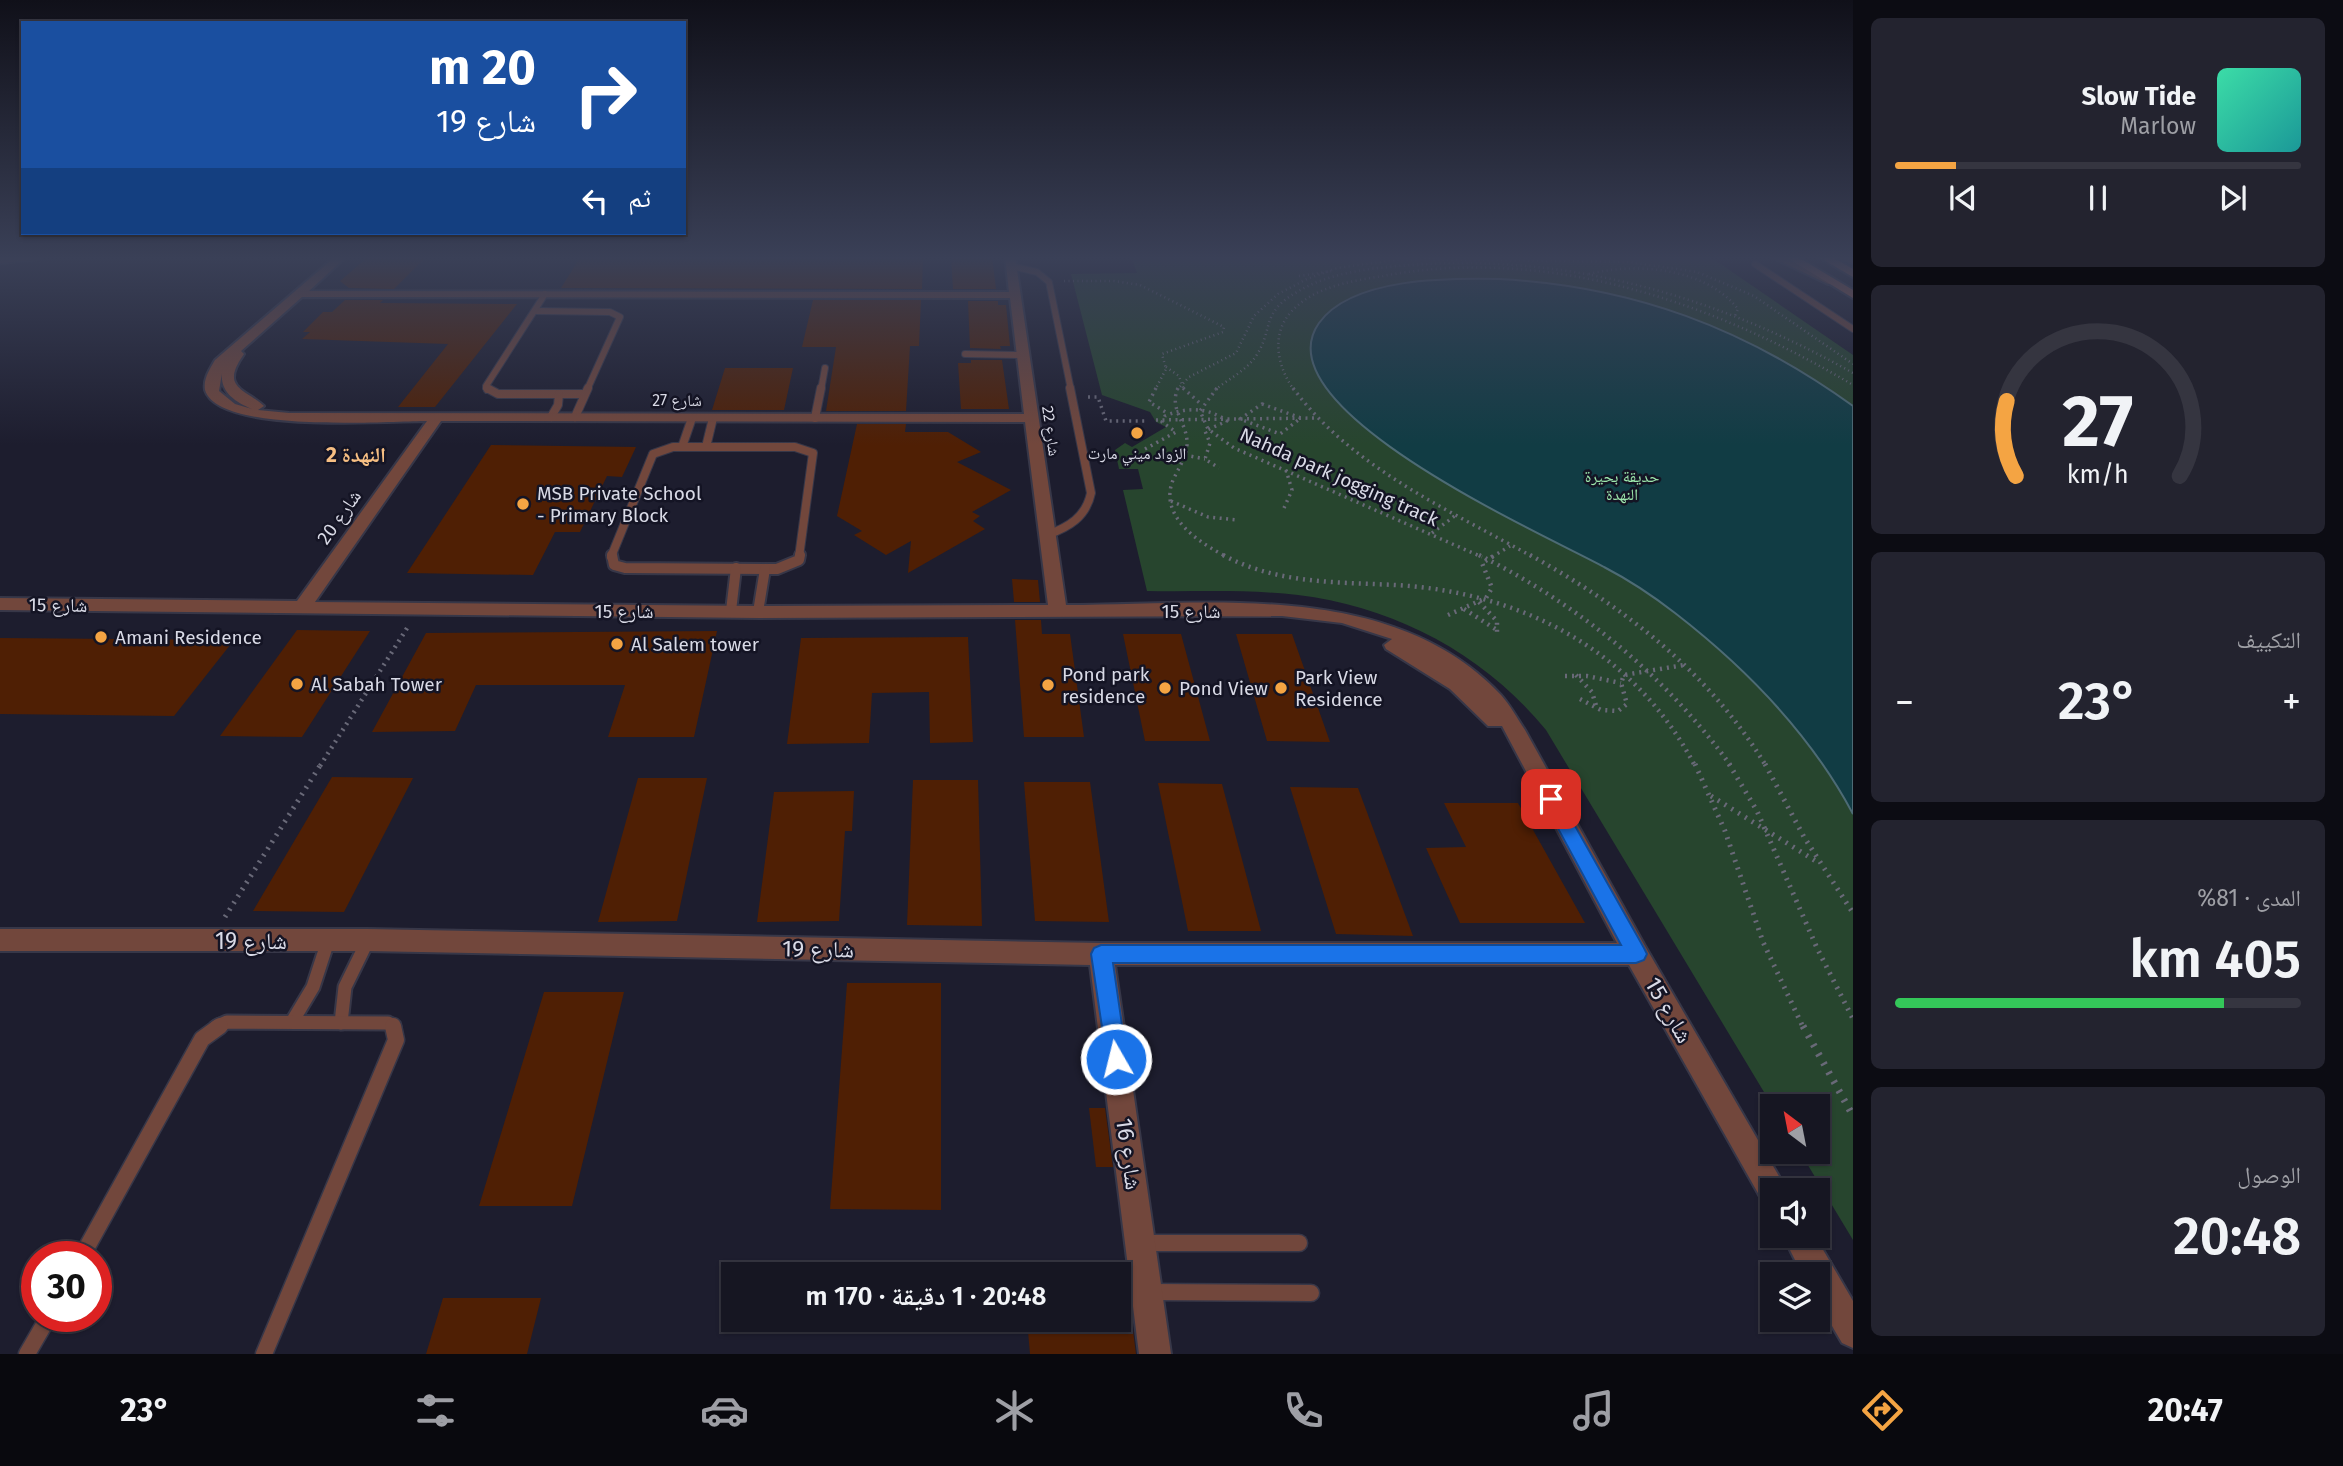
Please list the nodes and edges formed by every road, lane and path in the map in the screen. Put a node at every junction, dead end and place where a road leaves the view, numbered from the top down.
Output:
1 (271, 319) edge
2 (531, 319) edge
3 (619, 319) edge
4 (1018, 319) edge
5 (1056, 319) edge
6 (1208, 319) edge
7 (1253, 319) edge
8 (1268, 319) edge
9 (1286, 319) edge
10 (1747, 319) edge
11 (1789, 319) edge
12 (1838, 319) edge
13 (1727, 320) edge
14 (1853, 329) edge
15 (965, 354) dead end
16 (1023, 355) junction
17 (1853, 364) edge
18 (1166, 367) junction
19 (825, 368) dead end
20 (1853, 373) edge
21 (1181, 385) junction
22 (1853, 385) edge
23 (559, 394) junction
24 (584, 394) junction
25 (1071, 397) junction
26 (1202, 405) junction
27 (1176, 411) junction
28 (1200, 411) junction
29 (1169, 414) junction
30 (437, 417) junction
31 (551, 417) junction
32 (575, 417) junction
33 (692, 418) junction
34 (713, 418) junction
35 (815, 418) junction
36 (1032, 418) junction
37 (1301, 418) junction
38 (1317, 418) junction
39 (1226, 419) junction
40 (1240, 419) junction
41 (1162, 420) junction
42 (1181, 420) junction
43 (1202, 420) junction
44 (1146, 421) dead end
45 (1156, 421) dead end
46 (1208, 429) junction
47 (682, 447) junction
48 (706, 447) junction
49 (1145, 449) dead end
50 (1185, 455) junction
51 (1205, 459) junction
52 (1219, 468) dead end
53 (1286, 470) junction
54 (1170, 501) junction
55 (1284, 508) dead end
56 (1457, 515) junction
57 (1238, 520) dead end
58 (1432, 533) junction
59 (1047, 535) junction
60 (1511, 545) junction
61 (1486, 558) junction
62 (736, 568) junction
63 (765, 569) junction
64 (1486, 598) junction
65 (1479, 601) junction
66 (0, 604) edge
67 (301, 608) junction
68 (1463, 609) junction
69 (419, 610) junction
70 (731, 611) junction
71 (758, 611) junction
72 (1058, 611) junction
73 (1448, 615) dead end
74 (1685, 665) junction
75 (1646, 669) junction
76 (1626, 674) junction
77 (1576, 675) junction
78 (1565, 676) dead end
79 (1621, 683) junction
80 (1580, 699) dead end
81 (1597, 709) junction
82 (1711, 796) junction
83 (1769, 832) junction
84 (1819, 863) junction
85 (1853, 913) edge
86 (0, 940) edge
87 (210, 940) junction
88 (368, 940) junction
89 (328, 941) junction
90 (1101, 954) junction
91 (1636, 954) junction
92 (1853, 1019) edge
93 (292, 1022) junction
94 (341, 1023) junction
95 (1853, 1116) edge
96 (1765, 1178) edge
97 (90, 1241) edge
98 (1141, 1243) junction
99 (1299, 1243) dead end
100 (1805, 1248) edge
101 (1147, 1292) junction
102 (1311, 1293) dead end
103 (39, 1332) edge
104 (1853, 1332) edge
105 (27, 1354) edge
106 (264, 1354) edge
107 (1156, 1354) edge

1 - 30 street, شارع 27
2 - 23 lane
3 - 24 lane
4 - 16 street, شارع 22
5 - 25 lane
6 - 18 path
7 - 21 path
8 - 26 path, Nahda park jogging track
9 - 38 path, Nahda park jogging track
10 - 20 path, Nahda park jogging track
11 - 17 path
12 - 14 lane
13 - 22 path, Nahda park jogging track
15 - 16 lane
16 - 36 street, شارع 22
18 - 21 path
18 - 29 path
19 - 35 lane
21 - 26 path
21 - 27 path
23 - 24 lane
23 - 31 lane
24 - 32 lane
25 - 44 path
25 - 59 lane
26 - 28 path, Nahda park jogging track
27 - 28 path
27 - 29 path
27 - 42 path
28 - 39 path
28 - 43 path, Nahda park jogging track
29 - 41 path
30 - 31 street, شارع 27
30 - 67 street, شارع 20
31 - 32 street, شارع 27
32 - 33 street, شارع 27
33 - 34 street, شارع 27
33 - 47 lane
34 - 35 street, شارع 27
34 - 48 lane
35 - 36 street, شارع 27
36 - 59 street, شارع 22
37 - 38 path
37 - 40 path
37 - 40 path
37 - 40 path
38 - 56 path, Nahda park jogging track
39 - 40 path
39 - 43 path
39 - 46 path
41 - 42 path
41 - 45 path
41 - 49 path
42 - 43 path
42 - 50 path
43 - 46 path, Nahda park jogging track
46 - 51 path
46 - 53 path, Nahda park jogging track
47 - 48 lane
47 - 62 lane
48 - 63 lane
50 - 51 path
50 - 54 path
51 - 52 path
53 - 55 path
53 - 58 path, Nahda park jogging track
54 - 57 path
54 - 64 path
56 - 58 path
56 - 60 path, Nahda park jogging track
58 - 61 path, Nahda park jogging track
59 - 72 street, شارع 22
60 - 61 path
60 - 74 path, Nahda park jogging track
61 - 64 path
61 - 75 path, Nahda park jogging track
62 - 63 lane
62 - 70 lane
63 - 71 lane
64 - 65 path
64 - 76 path
65 - 68 path
65 - 68 path
66 - 67 street, شارع 15
67 - 69 street, شارع 15
68 - 73 path
69 - 70 street, شارع 15
69 - 87 path
70 - 71 street, شارع 15
71 - 72 street, شارع 15
72 - 91 street, شارع 15
74 - 75 path
74 - 84 path, Nahda park jogging track
75 - 76 path
75 - 83 path, Nahda park jogging track
76 - 79 path
76 - 82 path
77 - 78 path
77 - 79 path
77 - 81 path
79 - 81 path
80 - 81 path
82 - 83 path
82 - 95 path
83 - 84 path
83 - 92 path, Nahda park jogging track
84 - 85 path, Nahda park jogging track
86 - 87 street, شارع 19
87 - 89 street, شارع 19
88 - 89 street, شارع 19
88 - 90 street, شارع 19
88 - 94 lane
89 - 93 lane
90 - 91 street, شارع 19
90 - 98 street, شارع 16
91 - 96 street, شارع 15
93 - 94 lane
93 - 97 lane
94 - 106 lane
98 - 99 lane
98 - 101 street, شارع 16
100 - 104 street
101 - 102 lane
101 - 107 street, شارع 16
103 - 105 lane

